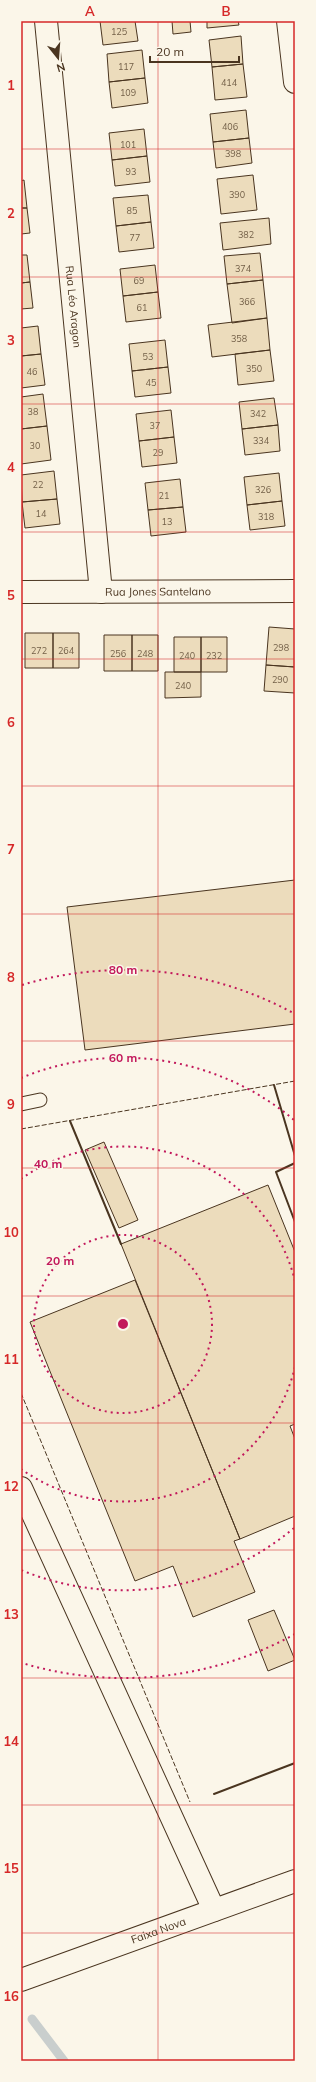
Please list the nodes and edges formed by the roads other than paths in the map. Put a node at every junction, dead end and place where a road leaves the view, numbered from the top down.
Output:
1 (46, 21) edge
2 (288, 21) edge
3 (295, 82) edge
4 (295, 591) edge
5 (21, 592) edge
6 (101, 592) junction
7 (40, 1100) dead end
8 (21, 1104) edge
9 (21, 1488) edge
10 (295, 1881) edge
11 (214, 1910) junction
12 (21, 1980) edge

1 - 6 main road, Rua Léo Aragon
2 - 3 main road
4 - 6 main road, Rua Jones Santelano
5 - 6 main road, Rua Jones Santelano
7 - 8 lane
9 - 11 main road
10 - 11 main road, Faixa Nova
11 - 12 main road, Faixa Nova

